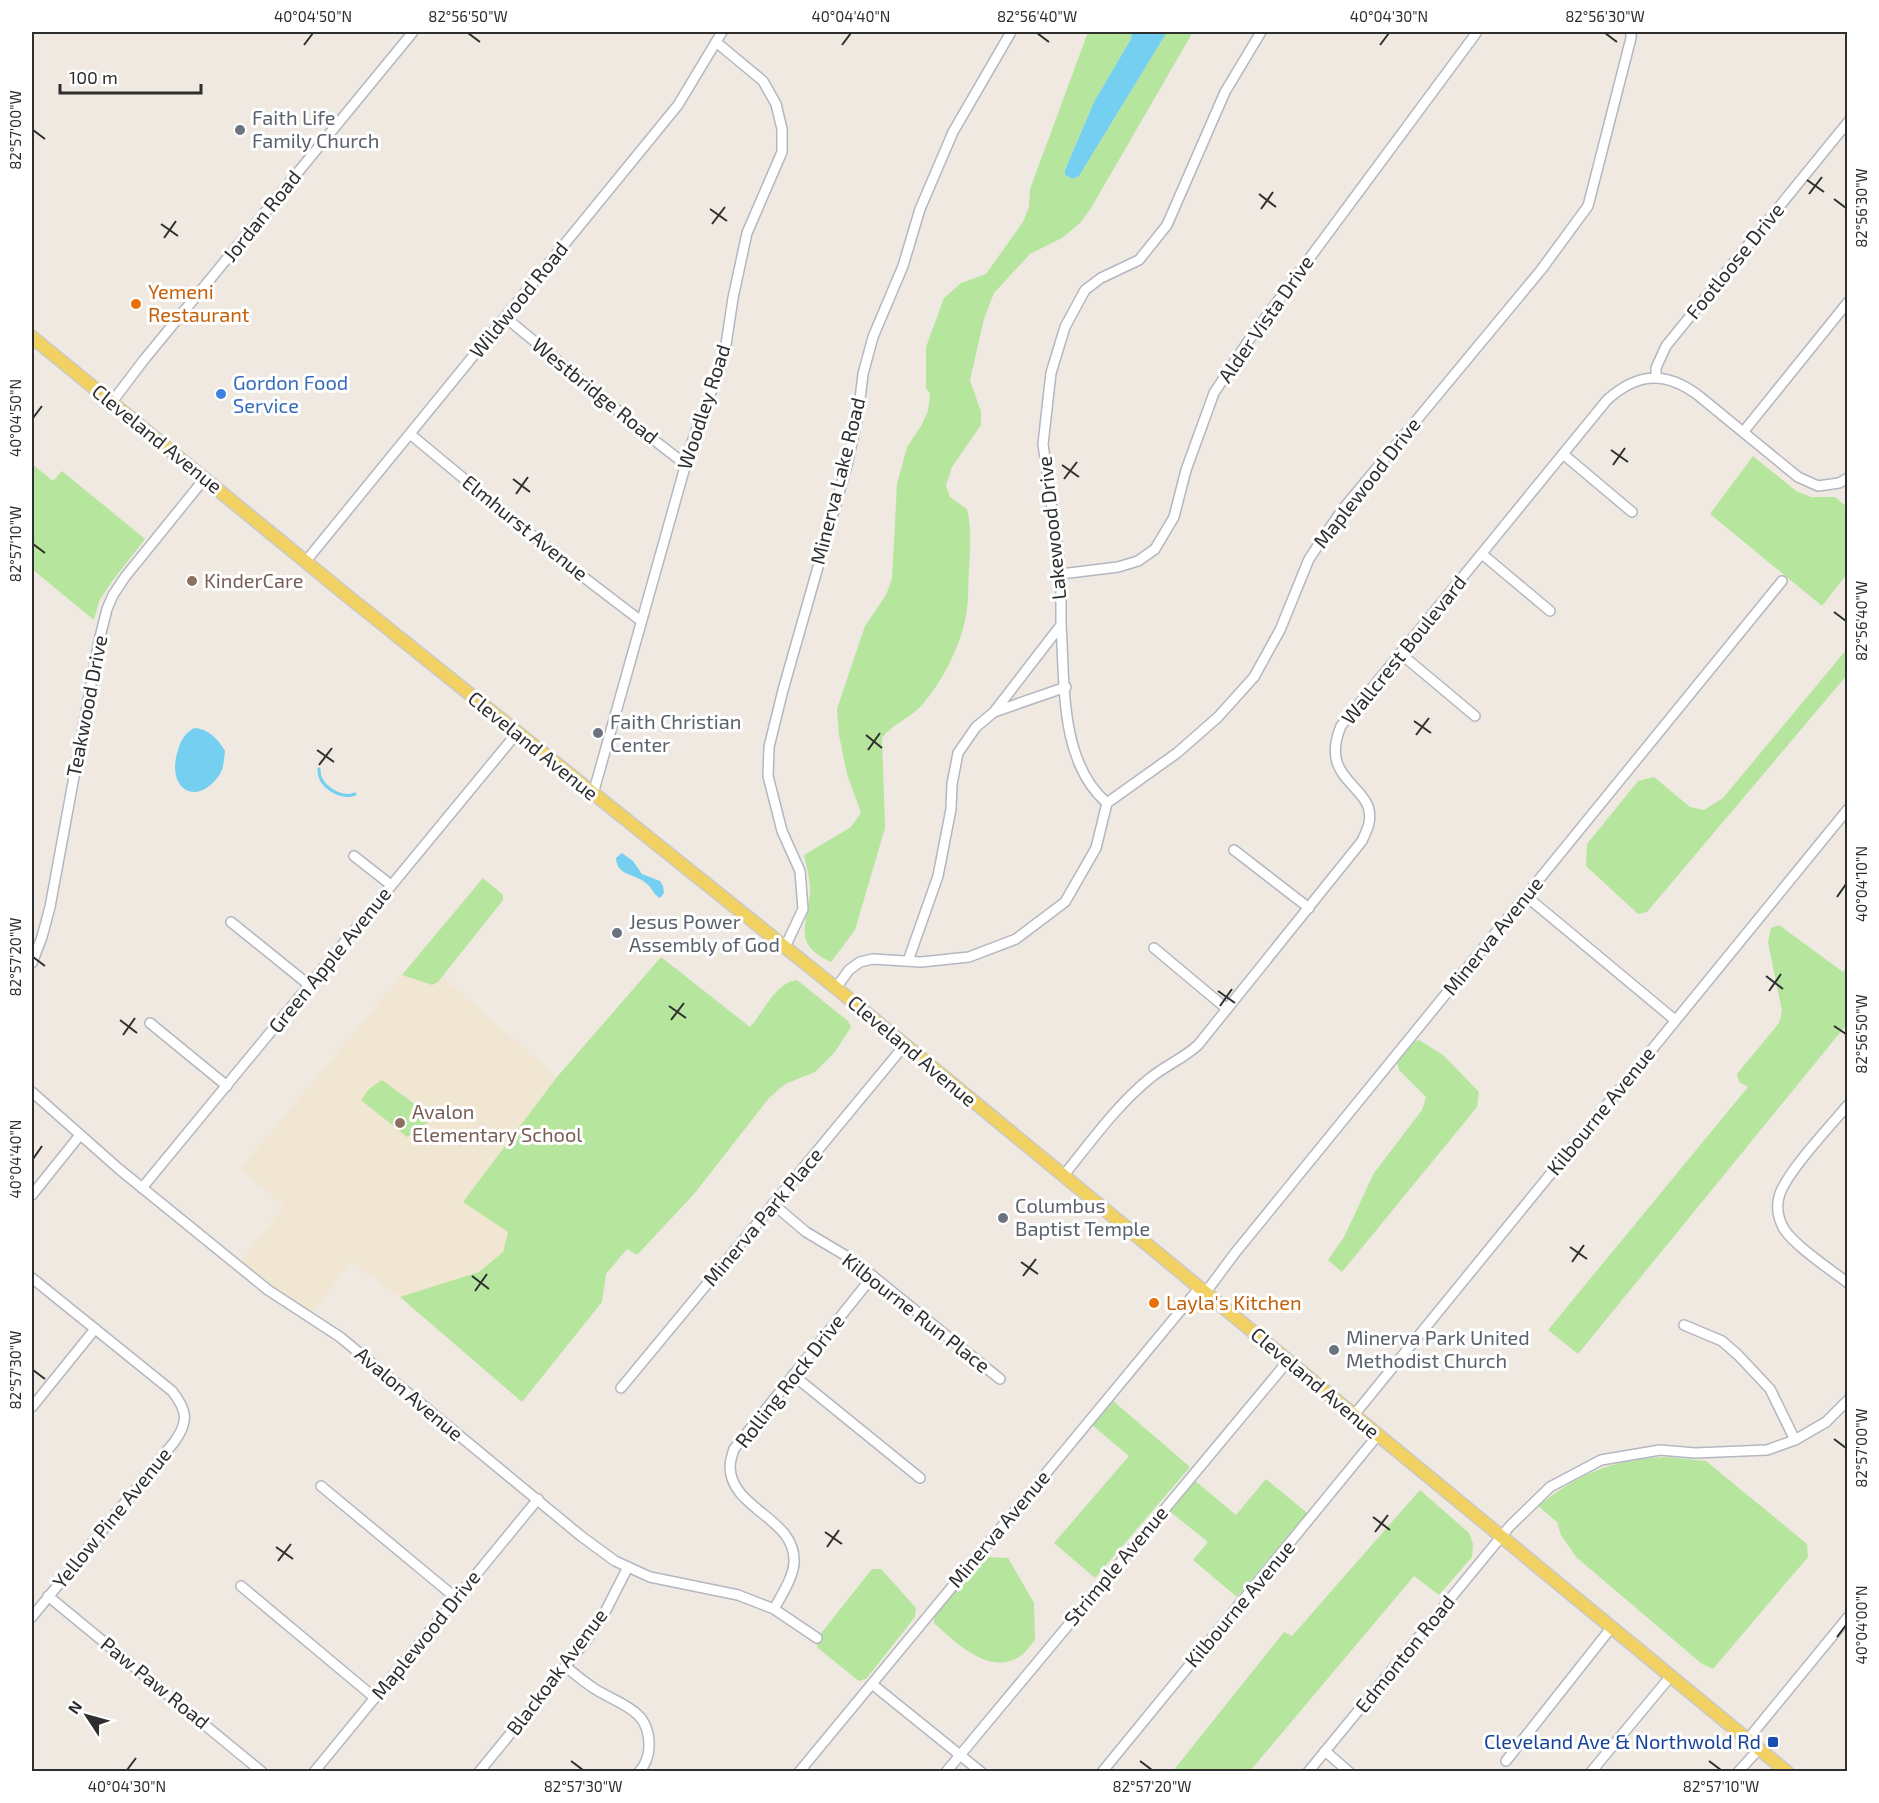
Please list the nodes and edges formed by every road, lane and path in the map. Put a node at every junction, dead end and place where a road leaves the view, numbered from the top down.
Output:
1 (413, 32) edge
2 (722, 32) edge
3 (1011, 32) edge
4 (1261, 32) edge
5 (1477, 32) edge
6 (1631, 32) edge
7 (717, 42) junction
8 (1848, 122) edge
9 (1848, 302) edge
10 (505, 317) junction
11 (32, 337) edge
12 (1656, 377) junction
13 (112, 402) junction
14 (1744, 431) junction
15 (410, 434) junction
16 (1563, 454) junction
17 (686, 464) junction
18 (205, 478) junction
19 (1848, 478) edge
20 (1632, 512) dead end
21 (1482, 554) junction
22 (306, 561) junction
23 (1060, 574) junction
24 (1782, 581) dead end
25 (1550, 611) dead end
26 (641, 621) junction
27 (1061, 625) junction
28 (1401, 654) junction
29 (1066, 687) junction
30 (994, 712) junction
31 (1475, 716) dead end
32 (517, 733) junction
33 (593, 794) junction
34 (1107, 803) junction
35 (1848, 808) edge
36 (1234, 850) dead end
37 (354, 856) dead end
38 (391, 885) junction
39 (1526, 896) junction
40 (1309, 908) junction
41 (231, 922) dead end
42 (785, 947) junction
43 (1154, 948) dead end
44 (908, 961) junction
45 (32, 963) edge
46 (309, 985) junction
47 (836, 988) junction
48 (1227, 1009) junction
49 (1675, 1020) junction
50 (150, 1023) dead end
51 (904, 1046) junction
52 (227, 1086) junction
53 (32, 1092) edge
54 (1848, 1105) edge
55 (80, 1135) junction
56 (1063, 1176) junction
57 (142, 1188) junction
58 (32, 1195) edge
59 (773, 1204) junction
60 (873, 1276) junction
61 (32, 1278) edge
62 (1848, 1283) edge
63 (1203, 1290) junction
64 (1684, 1325) dead end
65 (95, 1329) junction
66 (1288, 1361) junction
67 (793, 1375) junction
68 (1000, 1379) dead end
69 (621, 1388) dead end
70 (1848, 1400) edge
71 (32, 1407) edge
72 (1354, 1415) junction
73 (1378, 1435) junction
74 (1795, 1440) junction
75 (920, 1478) dead end
76 (321, 1486) dead end
77 (538, 1499) junction
78 (1502, 1536) junction
79 (628, 1567) junction
80 (241, 1586) dead end
81 (48, 1596) junction
82 (456, 1598) junction
83 (774, 1609) junction
84 (32, 1617) edge
85 (1848, 1617) edge
86 (1611, 1628) junction
87 (817, 1638) dead end
88 (565, 1666) junction
89 (1670, 1677) junction
90 (872, 1684) junction
91 (375, 1698) junction
92 (1748, 1740) junction
93 (1759, 1749) junction
94 (1325, 1751) junction
95 (960, 1754) junction
96 (1506, 1761) dead end
97 (262, 1772) edge
98 (314, 1772) edge
99 (479, 1772) edge
100 (639, 1772) edge
101 (799, 1772) edge
102 (946, 1772) edge
103 (981, 1772) edge
104 (1102, 1772) edge
105 (1308, 1772) edge
106 (1349, 1772) edge
107 (1591, 1772) edge
108 (1738, 1772) edge
109 (1787, 1772) edge

1 - 13 street, Jordan Road
2 - 7 street, Wildwood Road
3 - 42 street, Minerva Lake Road
4 - 23 street, Lakewood Drive
5 - 23 street, Alder Vista Drive
6 - 34 street, Maplewood Drive
7 - 10 street, Wildwood Road
7 - 17 street, Woodley Road
8 - 12 street, Footloose Drive
9 - 14 street
10 - 15 street, Wildwood Road
10 - 17 street, Westbridge Road
11 - 13 main road, Cleveland Avenue
12 - 14 street
12 - 16 street, Wallcrest Boulevard
13 - 18 main road, Cleveland Avenue
14 - 19 street
15 - 22 street, Wildwood Road
15 - 26 street, Elmhurst Avenue
16 - 20 street
16 - 21 street, Wallcrest Boulevard
17 - 26 street, Woodley Road
18 - 22 main road, Cleveland Avenue
18 - 45 street, Teakwood Drive
21 - 25 street
21 - 28 street, Wallcrest Boulevard
22 - 32 main road, Cleveland Avenue
23 - 27 street, Lakewood Drive
24 - 39 street, Minerva Avenue
26 - 33 street, Woodley Road
27 - 29 street
27 - 30 street, Lakewood Drive
28 - 31 street
28 - 40 street, Wallcrest Boulevard
29 - 30 street, Lakewood Drive
29 - 34 street
30 - 44 street, Lakewood Drive
32 - 33 main road, Cleveland Avenue
32 - 38 street, Green Apple Avenue
33 - 42 main road, Cleveland Avenue
34 - 44 street
35 - 49 street, Kilbourne Avenue
36 - 40 street
37 - 38 street
38 - 46 street, Green Apple Avenue
39 - 49 street
39 - 63 street, Minerva Avenue
40 - 48 street, Wallcrest Boulevard
41 - 46 street
42 - 47 main road, Cleveland Avenue
43 - 48 street
44 - 47 street
46 - 52 street, Green Apple Avenue
47 - 51 main road, Cleveland Avenue
48 - 56 street, Wallcrest Boulevard
49 - 72 street, Kilbourne Avenue
50 - 52 street
51 - 56 main road, Cleveland Avenue
51 - 59 street, Minerva Park Place
52 - 57 street, Green Apple Avenue
53 - 55 street, Avalon Avenue
54 - 62 street
55 - 57 street, Avalon Avenue
55 - 58 street
56 - 63 main road, Cleveland Avenue
57 - 77 street, Avalon Avenue
59 - 60 street, Kilbourne Run Place
59 - 69 street, Minerva Park Place
60 - 67 street, Rolling Rock Drive
60 - 68 street, Kilbourne Run Place
61 - 65 street
63 - 66 main road, Cleveland Avenue
63 - 90 street, Minerva Avenue
64 - 74 street
65 - 71 street
65 - 81 street, Yellow Pine Avenue
66 - 72 main road, Cleveland Avenue
66 - 95 street, Strimple Avenue
67 - 75 street
67 - 83 street, Rolling Rock Drive
70 - 74 street, Edmonton Road
72 - 73 main road, Cleveland Avenue
73 - 78 main road, Cleveland Avenue
73 - 104 street, Kilbourne Avenue
74 - 78 street, Edmonton Road
76 - 82 street
77 - 79 street, Avalon Avenue
77 - 82 street, Maplewood Drive
78 - 86 main road, Cleveland Avenue
78 - 94 street, Edmonton Road
79 - 83 street, Avalon Avenue
79 - 88 street, Blackoak Avenue
80 - 91 street
81 - 84 street, Yellow Pine Avenue
81 - 97 street, Paw Paw Road
82 - 91 street, Maplewood Drive
83 - 87 street, Avalon Avenue
85 - 92 street
86 - 89 main road, Cleveland Avenue
86 - 96 street
88 - 99 street, Blackoak Avenue
88 - 100 street
89 - 92 main road, Cleveland Avenue
89 - 107 street
90 - 95 street
90 - 101 street, Minerva Avenue
91 - 98 street, Maplewood Drive
92 - 93 main road, Cleveland Avenue
93 - 108 street
93 - 109 main road, Cleveland Avenue
94 - 105 street, Edmonton Road
94 - 106 street
95 - 102 street, Strimple Avenue
95 - 103 street

